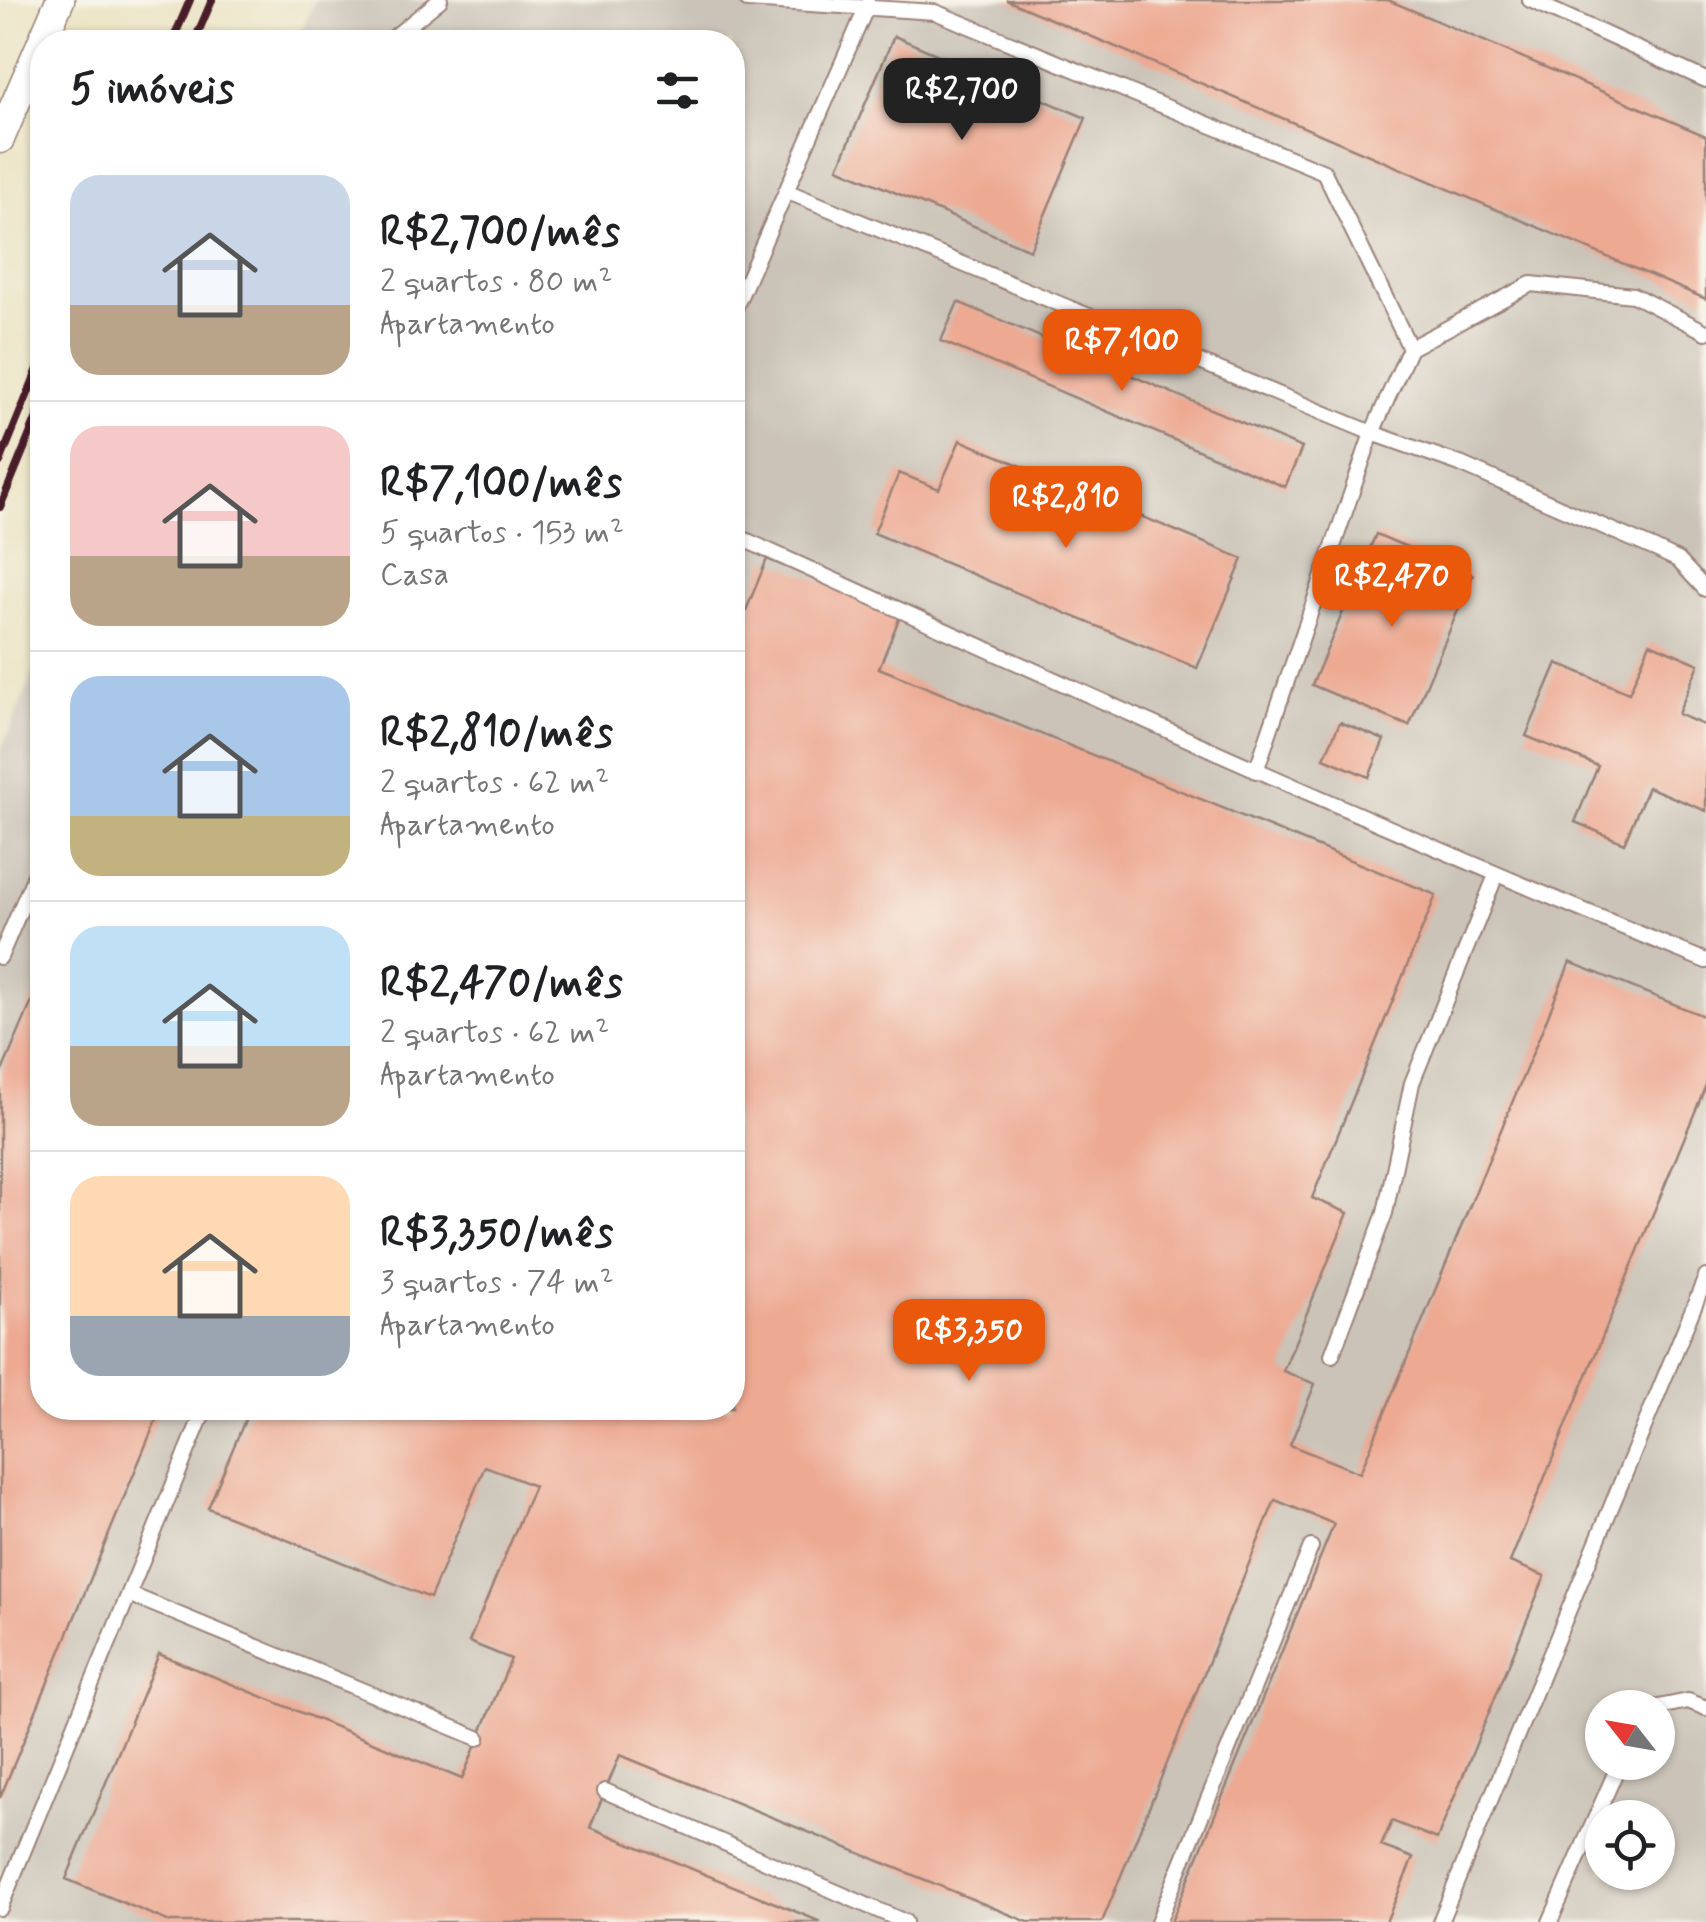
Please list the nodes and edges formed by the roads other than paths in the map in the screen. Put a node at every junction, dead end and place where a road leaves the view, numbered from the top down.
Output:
1 (60, 0) edge
2 (440, 0) edge
3 (748, 0) edge
4 (1530, 0) edge
5 (867, 4) edge
6 (47, 30) edge
7 (403, 30) edge
8 (30, 69) edge
9 (1706, 80) edge
10 (0, 138) edge
11 (786, 191) junction
12 (745, 285) edge
13 (1706, 332) edge
14 (1410, 348) junction
15 (1372, 432) junction
16 (745, 540) edge
17 (1706, 590) edge
18 (1256, 771) junction
19 (1496, 875) junction
20 (30, 887) edge
21 (0, 958) edge
22 (1706, 962) edge
23 (1706, 1277) edge
24 (1332, 1355) dead end
25 (200, 1420) edge
26 (1311, 1547) dead end
27 (130, 1594) junction
28 (1675, 1704) edge
29 (1706, 1708) edge
30 (478, 1738) dead end
31 (1612, 1780) edge
32 (605, 1791) dead end
33 (0, 1908) edge
34 (905, 1922) edge
35 (1158, 1922) edge
36 (1440, 1922) edge
37 (1550, 1922) edge

1 - 6 street
2 - 7 lane
3 - 5 lane
4 - 9 lane
5 - 11 lane
5 - 14 lane
8 - 10 street
11 - 12 lane
11 - 15 lane
13 - 14 lane
14 - 15 lane
15 - 17 lane
15 - 18 lane
16 - 18 lane
18 - 19 lane
19 - 22 lane
19 - 24 lane
20 - 21 lane
23 - 36 lane
25 - 27 lane
26 - 35 lane
27 - 30 lane
27 - 33 lane
28 - 29 lane
31 - 37 lane
32 - 34 lane

